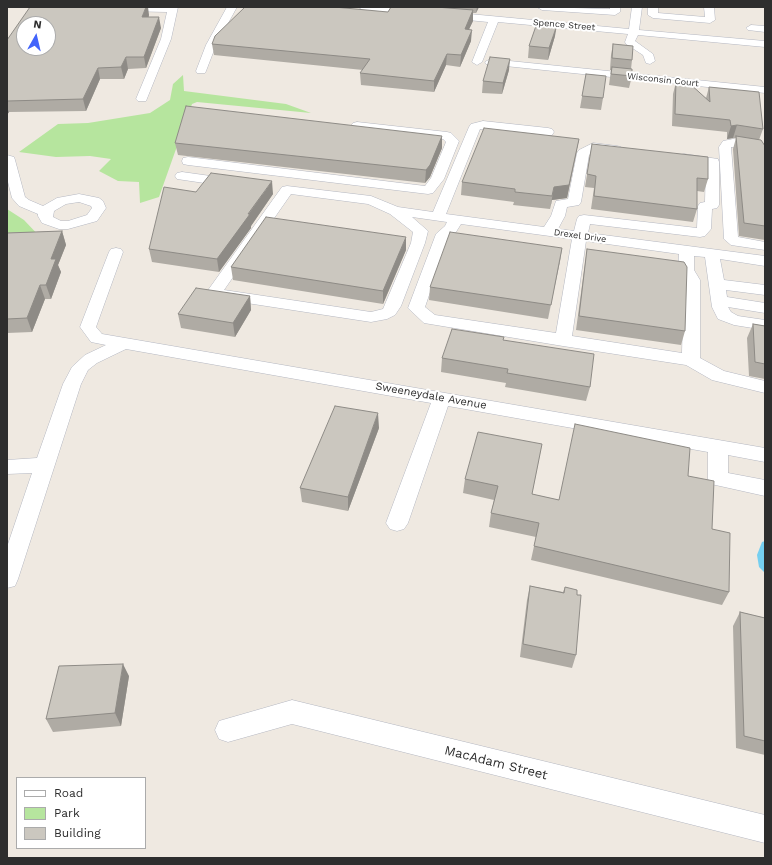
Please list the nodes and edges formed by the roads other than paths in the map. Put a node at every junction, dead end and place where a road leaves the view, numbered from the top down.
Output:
1 (232, 7) edge
2 (494, 7) edge
3 (542, 7) edge
4 (616, 7) edge
5 (637, 7) edge
6 (653, 7) edge
7 (677, 7) edge
8 (709, 7) edge
9 (112, 8) edge
10 (173, 8) edge
11 (583, 8) edge
12 (364, 9) edge
13 (426, 13) edge
14 (441, 14) edge
15 (677, 18) junction
16 (492, 19) junction
17 (751, 28) dead end
18 (765, 29) edge
19 (634, 32) junction
20 (765, 44) edge
21 (650, 61) dead end
22 (477, 62) dead end
23 (490, 62) edge
24 (201, 71) dead end
25 (765, 90) edge
26 (142, 99) dead end
27 (345, 124) edge
28 (548, 132) dead end
29 (632, 151) edge
30 (765, 155) edge
31 (670, 156) edge
32 (7, 159) edge
33 (188, 162) dead end
34 (182, 176) dead end
35 (242, 184) edge
36 (428, 190) junction
37 (574, 202) junction
38 (395, 211) junction
39 (46, 212) dead end
40 (438, 217) junction
41 (584, 219) junction
42 (264, 222) junction
43 (280, 224) edge
44 (450, 228) junction
45 (546, 232) junction
46 (467, 235) edge
47 (580, 236) junction
48 (403, 241) edge
49 (418, 243) junction
50 (765, 246) edge
51 (562, 250) edge
52 (687, 251) junction
53 (116, 252) dead end
54 (577, 252) junction
55 (712, 254) junction
56 (593, 255) edge
57 (765, 261) edge
58 (717, 284) junction
59 (765, 290) edge
60 (720, 300) junction
61 (765, 308) edge
62 (765, 325) edge
63 (563, 340) junction
64 (124, 343) junction
65 (691, 360) junction
66 (765, 386) edge
67 (442, 398) junction
68 (718, 447) junction
69 (765, 455) edge
70 (45, 465) junction
71 (7, 467) edge
72 (765, 488) edge
73 (397, 523) dead end
74 (7, 579) edge
75 (228, 730) dead end
76 (765, 830) edge

1 - 24 street
2 - 16 street
3 - 11 street
4 - 11 street
5 - 19 street
6 - 15 street
7 - 15 street
8 - 15 street
9 - 10 street
10 - 26 street
12 - 13 street
14 - 16 street, Spence Street
16 - 19 street, Spence Street
16 - 22 street
17 - 18 street
19 - 20 street, Spence Street
19 - 21 street
23 - 25 street, Wisconsin Court
27 - 36 street
28 - 40 street
29 - 37 street
30 - 50 street
31 - 41 street
32 - 39 street
33 - 36 street
34 - 35 street
36 - 38 street
37 - 41 street
37 - 45 street
38 - 40 street, Drexel Drive
38 - 42 street
38 - 49 street
40 - 44 street, Drexel Drive
41 - 47 street
42 - 43 street
42 - 49 street
44 - 45 street, Drexel Drive
44 - 46 street
44 - 63 street
45 - 47 street, Drexel Drive
47 - 52 street, Drexel Drive
47 - 54 street
48 - 49 street
51 - 54 street
52 - 55 street, Drexel Drive
52 - 65 street
53 - 64 street, Sweeneydale Avenue
54 - 56 street
54 - 63 street
55 - 57 street, Drexel Drive
55 - 58 street
58 - 59 street
58 - 60 street
60 - 61 street
60 - 62 street
63 - 65 street
64 - 67 street, Sweeneydale Avenue
64 - 70 street
65 - 66 street
67 - 68 street, Sweeneydale Avenue
67 - 73 street
68 - 69 street, Sweeneydale Avenue
68 - 72 street
70 - 71 street
70 - 74 street
75 - 76 street, MacAdam Street

